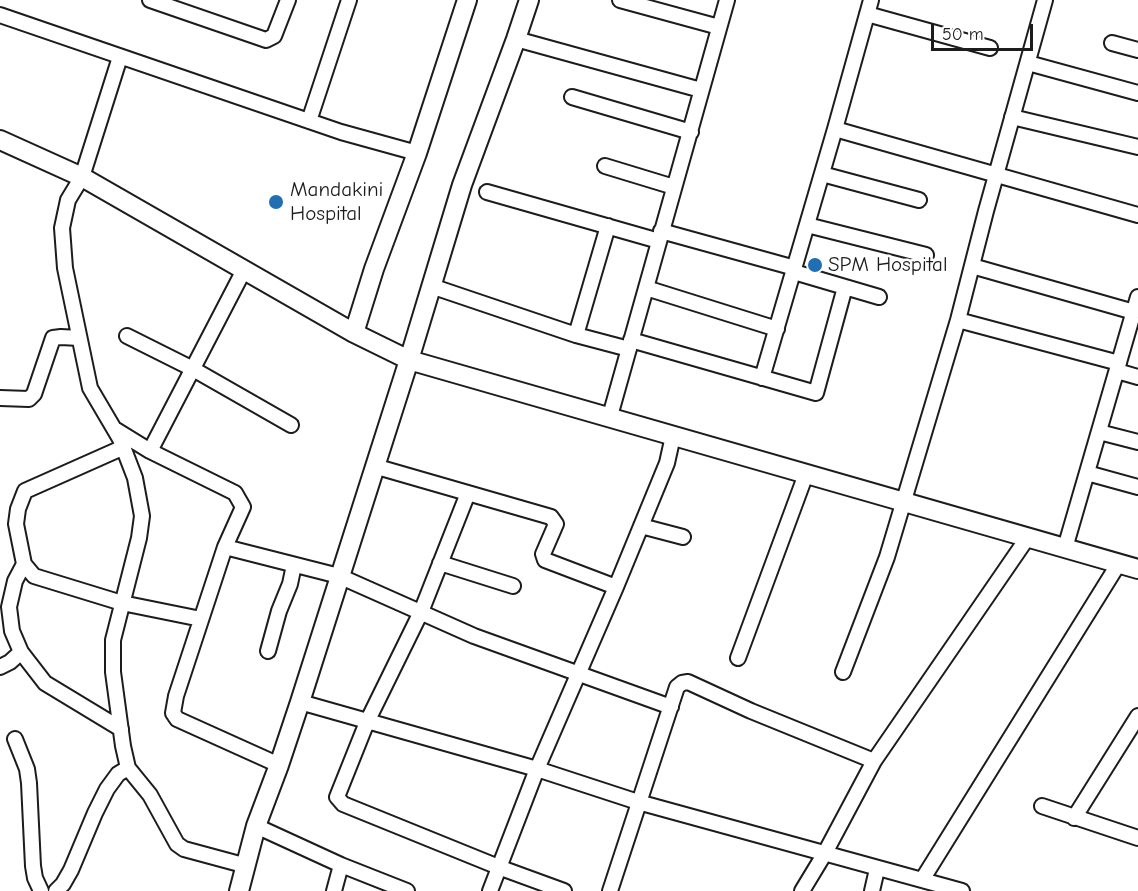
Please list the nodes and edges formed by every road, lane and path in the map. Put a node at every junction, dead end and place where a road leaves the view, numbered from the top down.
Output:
1 (150, 0) edge
2 (197, 0) edge
3 (288, 0) edge
4 (349, 0) edge
5 (467, 0) edge
6 (529, 0) edge
7 (620, 0) edge
8 (728, 0) edge
9 (871, 0) edge
10 (1045, 0) edge
11 (191, 14) junction
12 (867, 14) junction
13 (0, 15) edge
14 (719, 27) junction
15 (516, 39) junction
16 (1112, 43) dead end
17 (990, 48) dead end
18 (1138, 50) edge
19 (120, 57) junction
20 (1028, 63) junction
21 (700, 90) junction
22 (1138, 93) edge
23 (572, 97) dead end
24 (1012, 117) junction
25 (309, 121) junction
26 (835, 129) junction
27 (691, 132) junction
28 (0, 140) edge
29 (1138, 147) edge
30 (417, 153) junction
31 (605, 166) dead end
32 (997, 173) junction
33 (822, 174) junction
34 (82, 177) junction
35 (674, 187) junction
36 (487, 192) dead end
37 (919, 200) dead end
38 (1138, 214) edge
39 (807, 225) junction
40 (608, 226) junction
41 (660, 236) junction
42 (926, 255) dead end
43 (972, 266) junction
44 (244, 270) junction
45 (794, 270) junction
46 (431, 286) junction
47 (845, 287) junction
48 (646, 288) junction
49 (879, 297) dead end
50 (1138, 297) edge
51 (1134, 312) junction
52 (958, 320) junction
53 (777, 329) junction
54 (354, 333) junction
55 (576, 335) junction
56 (127, 336) dead end
57 (79, 338) junction
58 (630, 345) junction
59 (409, 360) junction
60 (1118, 367) junction
61 (193, 369) junction
62 (1138, 377) edge
63 (762, 378) junction
64 (0, 398) edge
65 (610, 416) junction
66 (291, 425) dead end
67 (114, 429) junction
68 (1099, 432) junction
69 (673, 436) junction
70 (1138, 442) edge
71 (124, 447) junction
72 (150, 451) junction
73 (374, 466) junction
74 (1087, 472) junction
75 (806, 474) junction
76 (1138, 487) edge
77 (468, 493) junction
78 (903, 502) junction
79 (641, 526) junction
80 (683, 537) dead end
81 (1028, 537) junction
82 (225, 547) junction
83 (1065, 548) junction
84 (440, 563) junction
85 (1119, 563) junction
86 (24, 564) junction
87 (294, 565) junction
88 (1138, 569) edge
89 (339, 576) junction
90 (513, 586) dead end
91 (616, 587) junction
92 (122, 603) junction
93 (421, 612) junction
94 (201, 619) junction
95 (268, 651) dead end
96 (21, 652) junction
97 (738, 658) dead end
98 (0, 667) edge
99 (843, 672) dead end
100 (579, 673) junction
101 (300, 702) junction
102 (670, 707) junction
103 (1138, 716) edge
104 (367, 722) junction
105 (121, 729) junction
106 (15, 739) dead end
107 (874, 761) junction
108 (279, 765) junction
109 (128, 768) junction
110 (537, 769) junction
111 (638, 802) junction
112 (1042, 806) dead end
113 (1074, 818) junction
114 (256, 826) junction
115 (1138, 838) edge
116 (825, 853) junction
117 (341, 865) junction
118 (247, 866) junction
119 (501, 868) junction
120 (877, 869) junction
121 (922, 880) junction
122 (41, 891) edge
123 (56, 891) edge
124 (239, 891) edge
125 (334, 891) edge
126 (407, 891) edge
127 (490, 891) edge
128 (564, 891) edge
129 (610, 891) edge
130 (802, 891) edge
131 (872, 891) edge
132 (962, 891) edge

1 - 11 street
2 - 11 street
3 - 11 street
4 - 25 street
5 - 30 street
6 - 15 street
7 - 14 street
8 - 14 street
9 - 12 street
10 - 20 street
12 - 17 street
12 - 26 street
13 - 19 street
14 - 21 street
15 - 21 street
15 - 46 street
16 - 18 street
19 - 25 street
19 - 34 street
20 - 22 street
20 - 24 street
21 - 27 street
23 - 27 street
24 - 29 street
24 - 32 street
25 - 30 street
26 - 32 street
26 - 33 street
27 - 35 street
28 - 34 street
30 - 54 street
31 - 35 street
32 - 38 street
32 - 43 street
33 - 37 street
33 - 39 street
34 - 44 street
34 - 57 street
35 - 41 street
36 - 40 street
39 - 42 street
39 - 45 street
40 - 41 street
40 - 55 street
41 - 45 street
41 - 48 street
43 - 51 street
43 - 52 street
44 - 54 street
44 - 61 street
45 - 47 street
45 - 53 street
46 - 55 street
46 - 59 street
47 - 49 street
47 - 63 street
48 - 53 street
48 - 58 street
50 - 51 street
51 - 60 street
52 - 60 street
52 - 78 street
53 - 63 street
54 - 59 street
55 - 58 street
56 - 61 street
57 - 64 street
57 - 67 street
58 - 63 street
58 - 65 street
59 - 65 street
59 - 73 street
60 - 62 street
60 - 68 street
61 - 66 street
61 - 72 street
65 - 69 street
67 - 71 street
67 - 72 street
68 - 70 street
68 - 74 street
69 - 75 street
69 - 79 street
71 - 86 street
71 - 92 street
72 - 82 street
73 - 77 street
73 - 89 street
74 - 76 street
74 - 83 street
75 - 78 street
75 - 97 street
77 - 84 street
77 - 91 street
78 - 81 street
78 - 99 street
79 - 80 street
79 - 91 street
81 - 83 street
81 - 107 street
82 - 87 street
82 - 94 street
83 - 85 street
84 - 90 street
84 - 93 street
85 - 88 street
85 - 121 street
86 - 92 street
86 - 96 street
87 - 89 street
87 - 95 street
89 - 93 street
89 - 101 street
91 - 100 street
92 - 94 street
92 - 105 street
93 - 100 street
93 - 104 street
94 - 108 street
96 - 98 street
96 - 105 street
100 - 102 street
100 - 110 street
101 - 104 street
101 - 108 street
102 - 107 street
102 - 111 street
103 - 113 street
104 - 110 street
104 - 119 street
105 - 109 street
106 - 122 street
107 - 116 street
108 - 114 street
109 - 118 street
109 - 123 street
110 - 111 street
110 - 119 street
111 - 116 street
111 - 129 street
112 - 113 street
113 - 115 street
114 - 117 street
114 - 118 street
116 - 120 street
116 - 130 street
117 - 125 street
117 - 126 street
118 - 124 street
119 - 127 street
119 - 128 street
120 - 121 street
120 - 131 street
121 - 132 street

